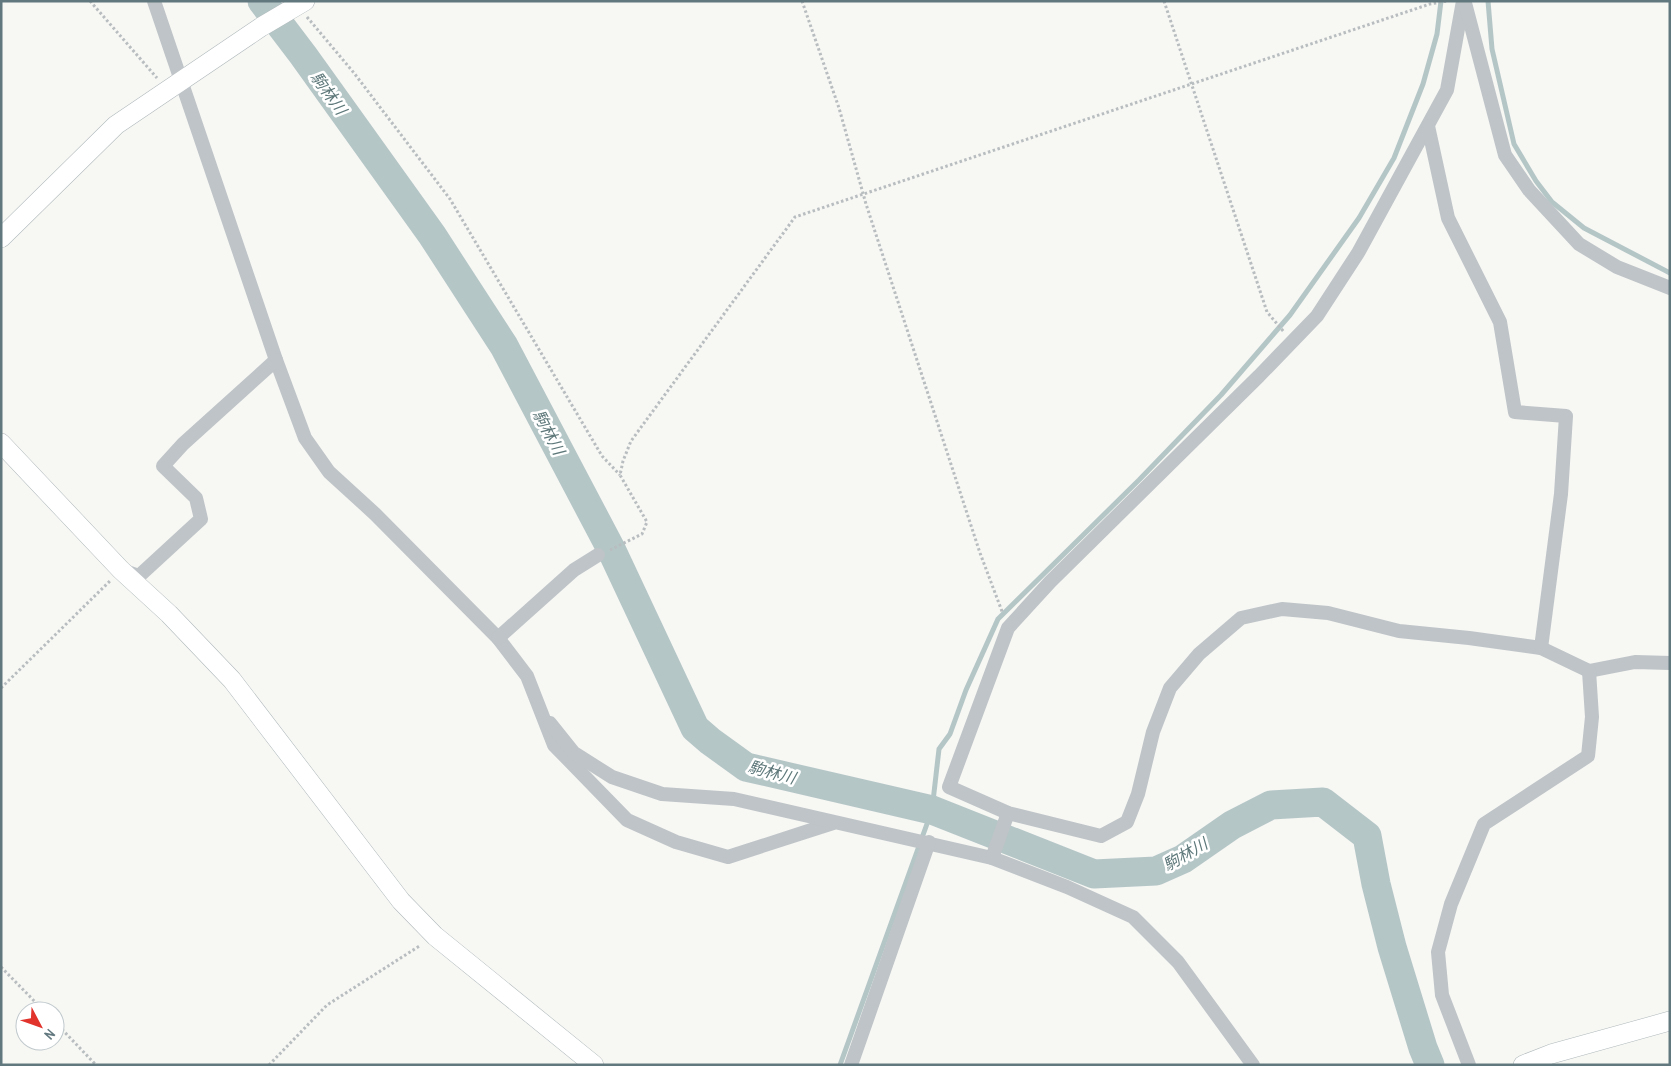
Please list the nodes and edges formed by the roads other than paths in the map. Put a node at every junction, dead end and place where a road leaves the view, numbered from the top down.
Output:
1 (154, 1) edge
2 (1464, 1) edge
3 (299, 5) edge
4 (175, 84) junction
5 (1428, 126) junction
6 (1, 238) edge
7 (1670, 288) edge
8 (276, 360) junction
9 (1, 443) edge
10 (598, 555) road end
11 (121, 570) junction
12 (498, 638) junction
13 (1541, 648) junction
14 (1670, 663) edge
15 (1590, 671) junction
16 (541, 713) junction
17 (1008, 813) junction
18 (833, 823) junction
19 (929, 842) junction
20 (992, 858) junction
21 (1670, 1022) edge
22 (594, 1065) edge
23 (851, 1065) edge
24 (1252, 1065) edge
25 (1469, 1065) edge
26 (1523, 1065) edge

1 - 4 street
2 - 5 street
2 - 7 street
3 - 4 street
4 - 6 street
4 - 8 street
5 - 13 street
5 - 17 street
8 - 11 street
8 - 12 street
9 - 11 street
10 - 12 street
11 - 22 street
12 - 16 street
13 - 15 street
13 - 17 street
14 - 15 street
15 - 25 street
16 - 18 street
16 - 18 street
17 - 20 street
18 - 19 street
19 - 20 street
19 - 23 street
20 - 24 street
21 - 26 street

